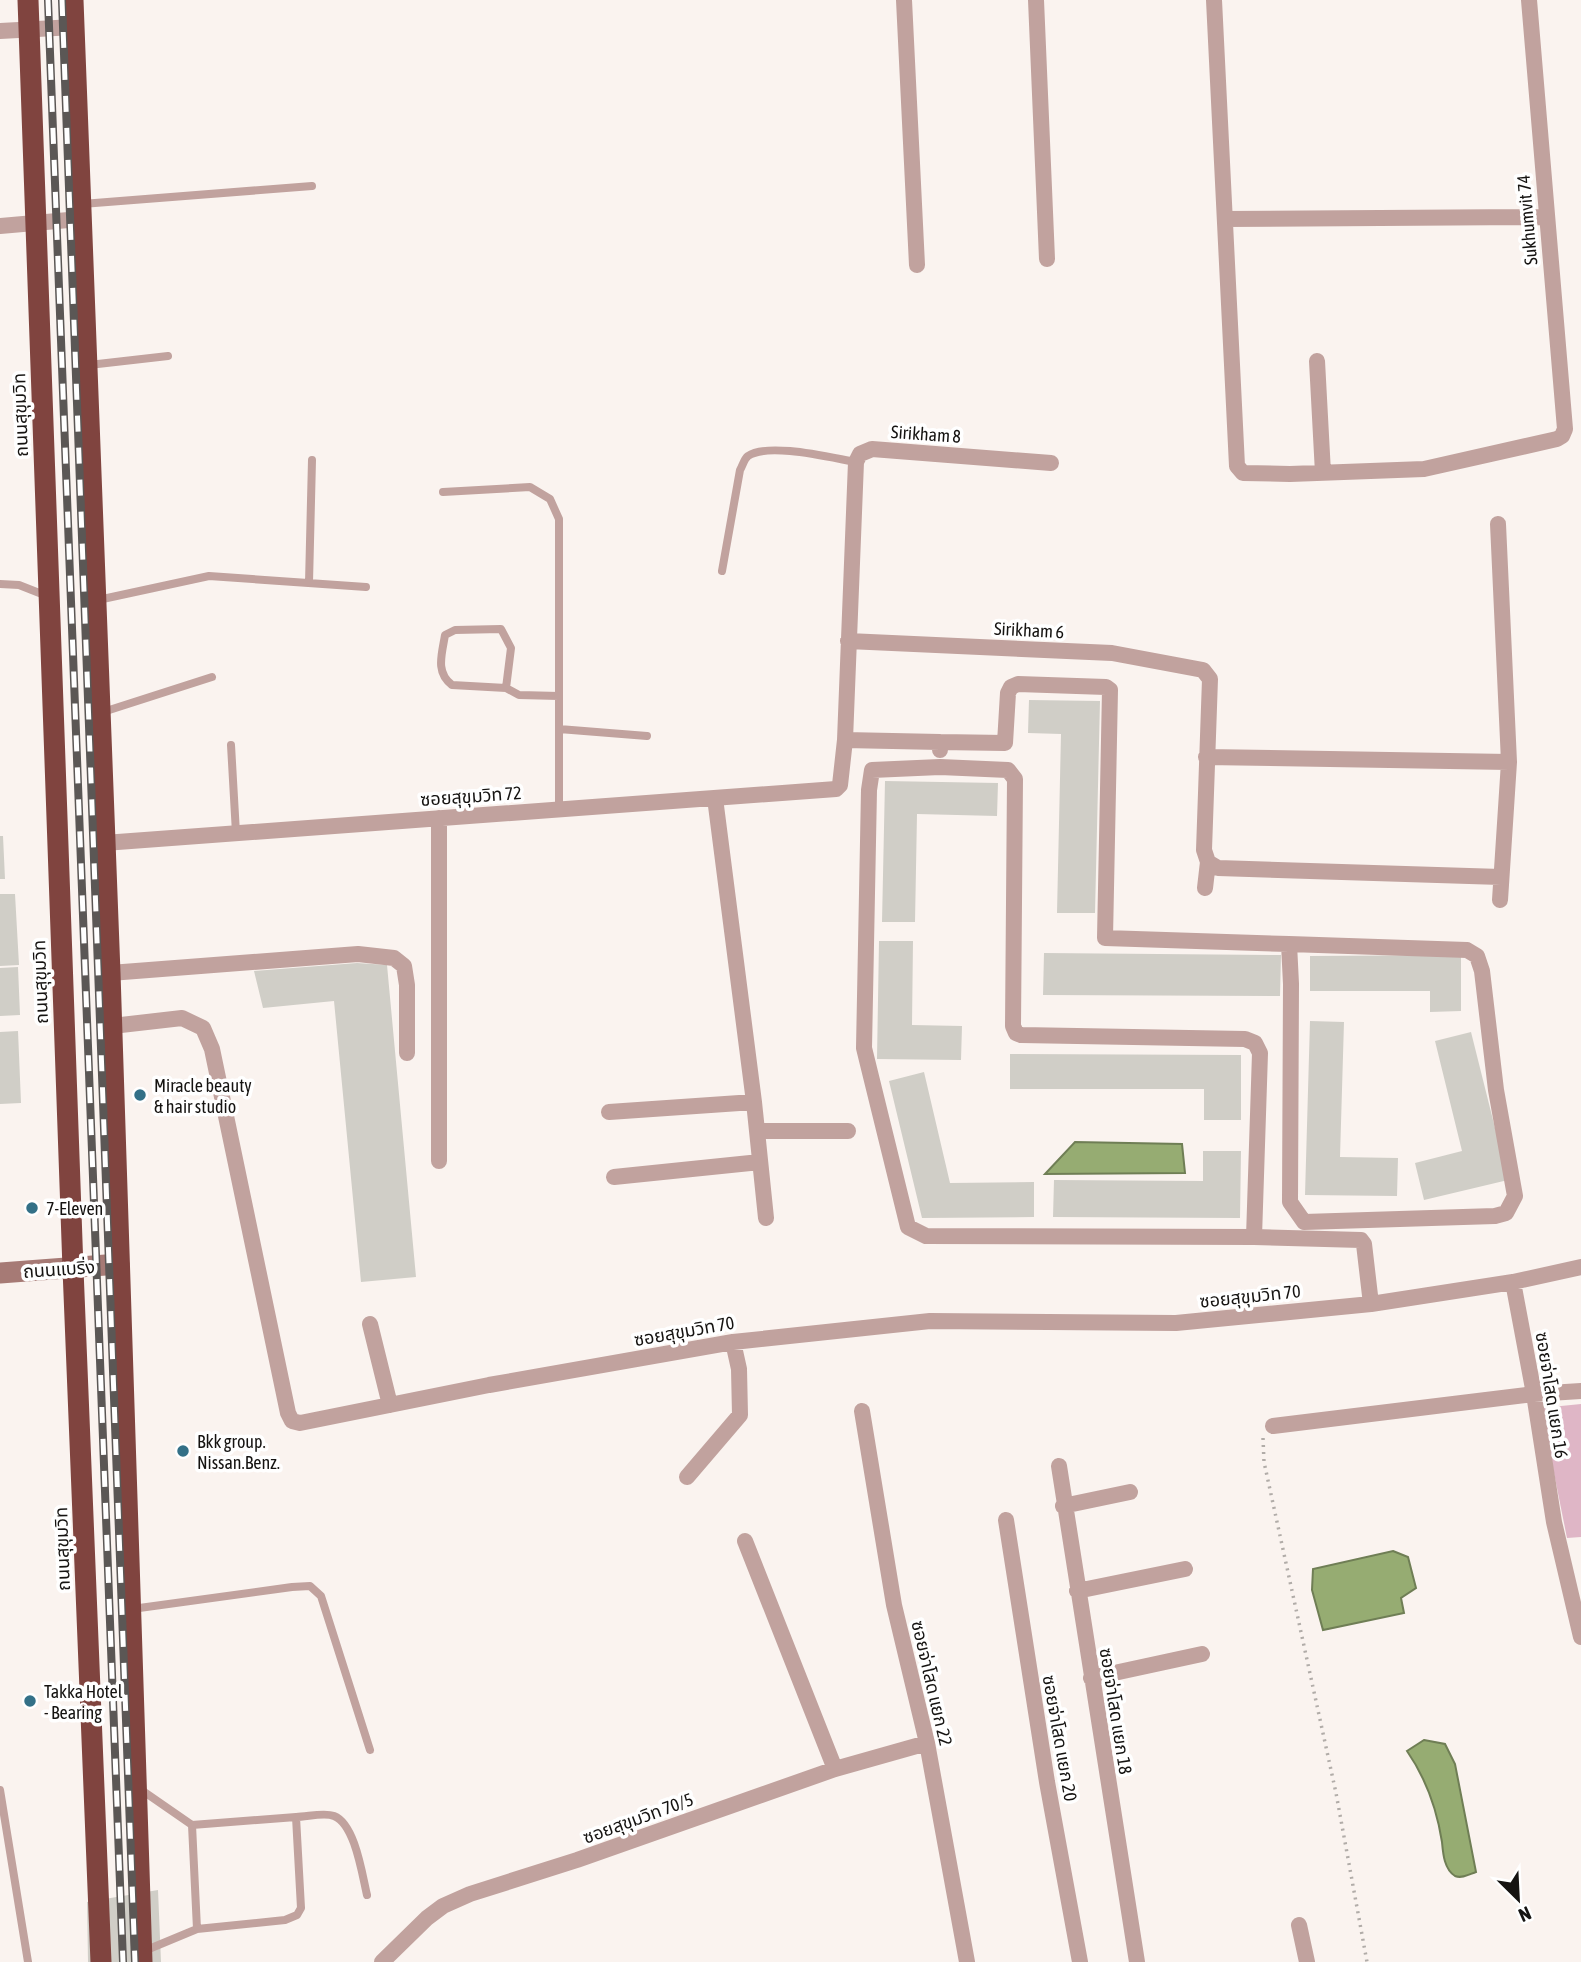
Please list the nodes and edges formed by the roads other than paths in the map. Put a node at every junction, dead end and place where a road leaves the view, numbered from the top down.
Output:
1 (28, 0) edge
2 (73, 0) edge
3 (904, 0) edge
4 (1037, 0) edge
5 (1214, 0) edge
6 (1529, 0) edge
7 (74, 27) junction
8 (29, 29) junction
9 (0, 31) edge
10 (312, 186) dead end
11 (80, 211) junction
12 (1546, 217) junction
13 (1225, 219) junction
14 (36, 222) junction
15 (0, 226) edge
16 (1047, 259) dead end
17 (917, 265) dead end
18 (168, 356) dead end
19 (1318, 361) dead end
20 (86, 366) junction
21 (312, 460) dead end
22 (856, 462) junction
23 (1051, 463) dead end
24 (1323, 473) junction
25 (443, 492) dead end
26 (1497, 524) dead end
27 (722, 571) dead end
28 (309, 583) junction
29 (0, 584) edge
30 (366, 587) dead end
31 (50, 597) junction
32 (95, 600) junction
33 (848, 641) junction
34 (212, 677) dead end
35 (506, 688) junction
36 (559, 696) junction
37 (100, 713) junction
38 (559, 729) junction
39 (648, 736) dead end
40 (845, 740) junction
41 (940, 742) junction
42 (231, 745) dead end
43 (1206, 757) junction
44 (1509, 762) junction
45 (940, 767) junction
46 (715, 798) junction
47 (559, 809) junction
48 (439, 818) junction
49 (236, 833) junction
50 (104, 844) junction
51 (1208, 862) junction
52 (1501, 877) junction
53 (1205, 888) dead end
54 (1500, 900) dead end
55 (1289, 944) junction
56 (110, 973) junction
57 (111, 1026) junction
58 (407, 1053) dead end
59 (754, 1102) junction
60 (609, 1112) dead end
61 (757, 1131) junction
62 (848, 1131) dead end
63 (439, 1161) dead end
64 (760, 1162) junction
65 (614, 1177) dead end
66 (766, 1218) dead end
67 (1254, 1237) junction
68 (119, 1264) junction
69 (1581, 1267) edge
70 (73, 1269) junction
71 (0, 1273) edge
72 (1513, 1282) junction
73 (1371, 1304) junction
74 (370, 1324) dead end
75 (733, 1342) junction
76 (1581, 1391) edge
77 (1534, 1394) junction
78 (390, 1405) junction
79 (862, 1411) dead end
80 (1273, 1426) road end
81 (1059, 1466) dead end
82 (687, 1477) dead end
83 (1130, 1492) dead end
84 (1063, 1506) junction
85 (1006, 1520) dead end
86 (745, 1541) dead end
87 (1185, 1569) dead end
88 (1077, 1591) junction
89 (132, 1609) junction
90 (1581, 1637) edge
91 (1202, 1654) dead end
92 (1091, 1678) junction
93 (927, 1743) junction
94 (370, 1750) dead end
95 (835, 1769) junction
96 (137, 1788) junction
97 (0, 1790) edge
98 (296, 1817) junction
99 (192, 1825) junction
100 (367, 1895) dead end
101 (1299, 1925) dead end
102 (197, 1929) junction
103 (141, 1957) edge
104 (29, 1962) edge
105 (101, 1962) edge
106 (382, 1962) edge
107 (967, 1962) edge
108 (1080, 1962) edge
109 (1138, 1962) edge
110 (1307, 1962) edge

1 - 8 highway, ถนนสุขุมวิท
2 - 7 highway
3 - 17 street
4 - 16 street
5 - 13 street
6 - 12 street, Sukhumvit 74
7 - 8 street
7 - 11 highway
8 - 9 street
8 - 14 highway, ถนนสุขุมวิท
10 - 11 lane
11 - 14 street
11 - 20 highway
12 - 13 street
12 - 24 street, Sukhumvit 74
13 - 24 street
14 - 15 street
14 - 31 highway, ถนนสุขุมวิท
18 - 20 lane
19 - 24 street
20 - 32 highway
21 - 28 lane
22 - 23 street, Sirikham 8
22 - 27 lane
22 - 33 street
25 - 36 lane
26 - 44 street
28 - 30 lane
28 - 32 lane
29 - 31 lane
31 - 70 highway, ถนนสุขุมวิท
32 - 37 highway
33 - 40 street
33 - 43 street, Sirikham 6
34 - 37 lane
35 - 35 lane
35 - 36 lane
36 - 38 lane
37 - 50 highway
38 - 39 lane
38 - 47 lane
40 - 41 street
40 - 46 street, ซอยสุขุมวิท 72
41 - 45 street
41 - 55 street
42 - 49 lane
43 - 44 street
43 - 51 street
44 - 52 street
45 - 67 street
45 - 67 street
46 - 47 street, ซอยสุขุมวิท 72
46 - 59 street
47 - 48 street, ซอยสุขุมวิท 72
48 - 49 street, ซอยสุขุมวิท 72
48 - 63 street
49 - 50 street, ซอยสุขุมวิท 72
50 - 56 highway
51 - 52 street
51 - 53 street
52 - 54 street
55 - 55 street
56 - 57 highway
56 - 58 street
57 - 68 highway
57 - 78 street, ซอยสุขุมวิท 70
59 - 60 street
59 - 61 street
61 - 62 street
61 - 64 street
64 - 65 street
64 - 66 street
67 - 73 street
68 - 70 main road, ถนนแบริ่ง
68 - 89 highway
69 - 72 street, ซอยสุขุมวิท 70
70 - 71 main road, ถนนแบริ่ง
70 - 105 highway, ถนนสุขุมวิท
72 - 73 street, ซอยสุขุมวิท 70
72 - 77 street, ซอยจ่าโสด แยก 16
73 - 75 street, ซอยสุขุมวิท 70
74 - 78 street
75 - 78 street, ซอยสุขุมวิท 70
75 - 82 street
76 - 77 street
77 - 80 street
77 - 90 street, ซอยจ่าโสด แยก 16
79 - 93 street, ซอยจ่าโสด แยก 22
81 - 84 street, ซอยจ่าโสด แยก 18
83 - 84 street
84 - 88 street, ซอยจ่าโสด แยก 18
85 - 108 street, ซอยจ่าโสด แยก 20
86 - 95 street
87 - 88 street
88 - 92 street, ซอยจ่าโสด แยก 18
89 - 94 lane
89 - 96 highway
91 - 92 street
92 - 109 street, ซอยจ่าโสด แยก 18
93 - 95 street, ซอยสุขุมวิท 70/5
93 - 107 street, ซอยจ่าโสด แยก 22
95 - 106 street, ซอยสุขุมวิท 70/5
96 - 99 lane
96 - 103 highway
97 - 104 lane
98 - 99 lane
98 - 100 lane
98 - 102 lane
99 - 102 lane
101 - 110 street
102 - 103 lane

